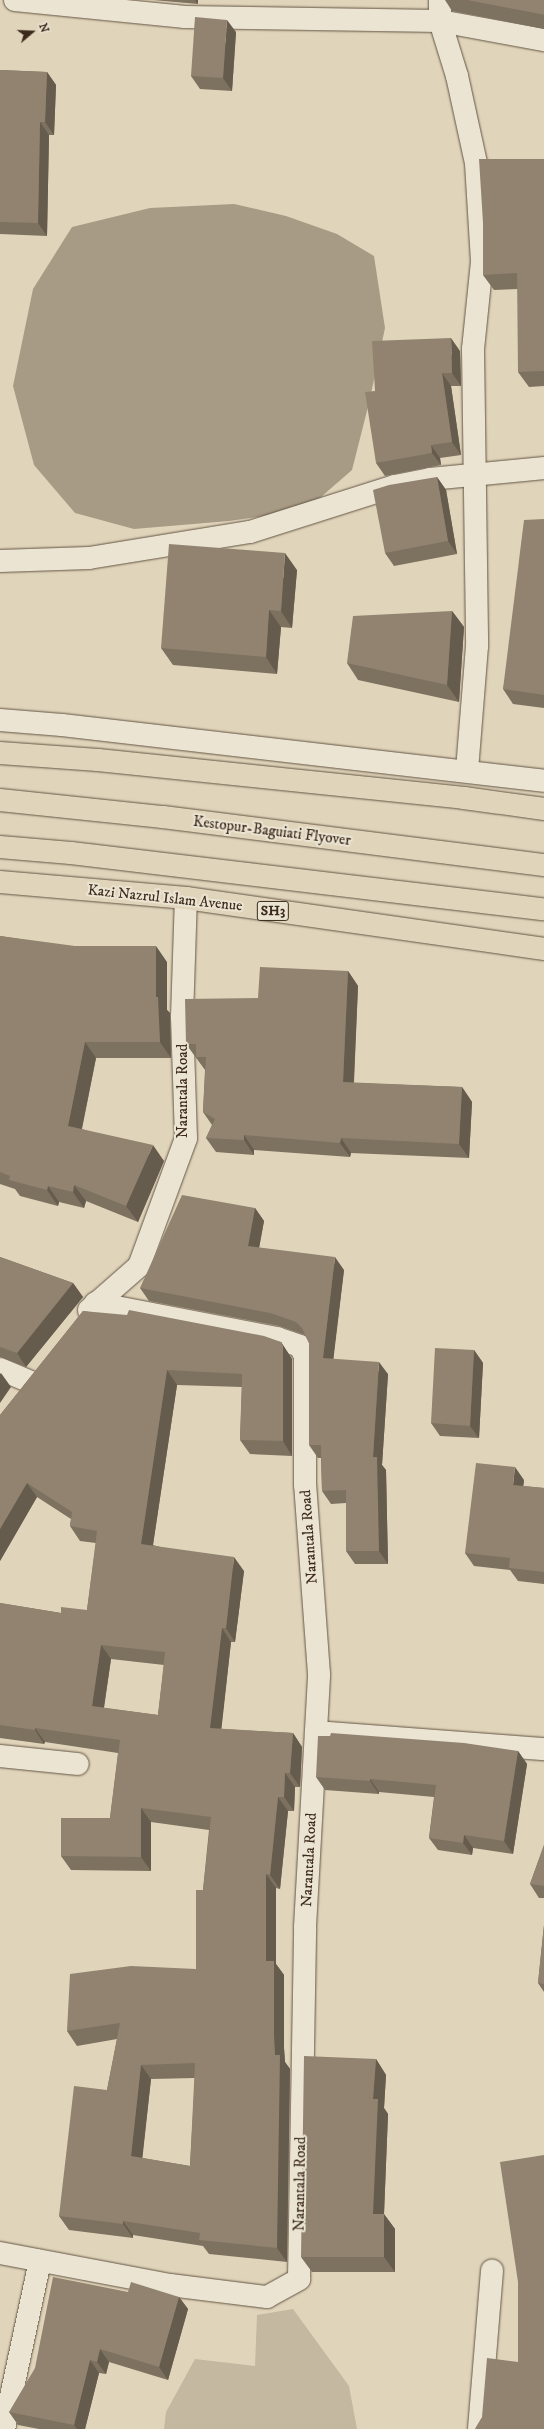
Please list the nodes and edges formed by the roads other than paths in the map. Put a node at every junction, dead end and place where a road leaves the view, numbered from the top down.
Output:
1 (15, 0) edge
2 (440, 11) edge
3 (544, 40) edge
4 (544, 468) edge
5 (474, 474) junction
6 (0, 561) edge
7 (0, 720) edge
8 (0, 753) edge
9 (467, 771) junction
10 (544, 781) edge
11 (0, 800) edge
12 (544, 809) edge
13 (0, 847) edge
14 (544, 866) edge
15 (0, 882) edge
16 (186, 898) junction
17 (544, 909) edge
18 (544, 949) edge
19 (95, 1303) junction
20 (76, 1325) edge
21 (44, 1364) edge
22 (0, 1369) edge
23 (316, 1732) junction
24 (544, 1749) edge
25 (0, 1756) edge
26 (78, 1764) dead end
27 (0, 2253) edge
28 (40, 2261) junction
29 (492, 2271) dead end
30 (4, 2429) edge
31 (479, 2429) edge

1 - 2 street
2 - 3 street
2 - 5 street
4 - 5 street
5 - 6 street
5 - 9 street
7 - 9 street
8 - 12 main road
9 - 10 street
11 - 14 main road, Kestopur-Baguiati Flyover
13 - 17 main road
15 - 16 main road, Kazi Nazrul Islam Avenue / SH3
16 - 18 main road, Kazi Nazrul Islam Avenue / SH3
16 - 19 street, Narantala Road
19 - 20 street, Narantala Road
19 - 23 street, Narantala Road
21 - 22 street
23 - 24 street
23 - 28 street, Narantala Road
25 - 26 street
27 - 28 street, Narantala Road
28 - 30 street
29 - 31 street

